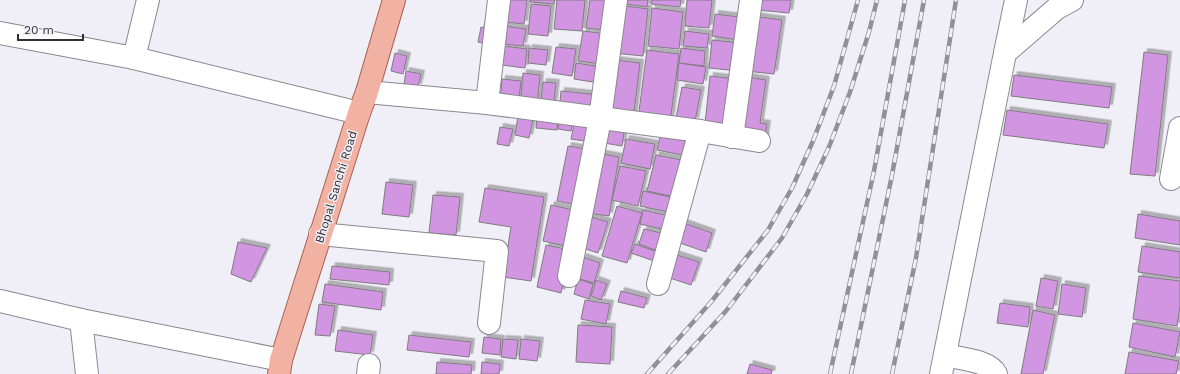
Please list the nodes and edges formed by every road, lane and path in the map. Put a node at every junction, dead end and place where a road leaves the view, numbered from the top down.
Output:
1 (148, 0) edge
2 (394, 0) edge
3 (499, 0) edge
4 (616, 0) edge
5 (751, 0) edge
6 (1016, 0) edge
7 (1072, 0) edge
8 (0, 33) edge
9 (1005, 53) junction
10 (134, 58) junction
11 (367, 92) junction
12 (487, 103) junction
13 (359, 113) junction
14 (600, 119) junction
15 (1180, 128) edge
16 (700, 131) junction
17 (732, 137) junction
18 (759, 141) dead end
19 (1171, 179) dead end
20 (320, 234) junction
21 (569, 276) dead end
22 (658, 284) dead end
23 (0, 301) edge
24 (81, 320) junction
25 (489, 323) dead end
26 (943, 365) edge
27 (280, 367) edge
28 (87, 374) edge
29 (996, 374) edge

1 - 10 street
2 - 11 main road, Bhopal Sanchi Road
3 - 12 street
4 - 14 street
5 - 17 street
6 - 9 street
7 - 9 street
8 - 10 street
9 - 26 street
10 - 13 street
11 - 12 street
11 - 13 main road, Bhopal Sanchi Road
12 - 14 street
13 - 20 main road, Bhopal Sanchi Road
14 - 16 street
14 - 21 street
15 - 19 street
16 - 17 street
16 - 22 street
17 - 18 street
20 - 25 street
20 - 27 main road, Bhopal Sanchi Road
23 - 24 street
24 - 27 street
24 - 28 street
26 - 29 street

